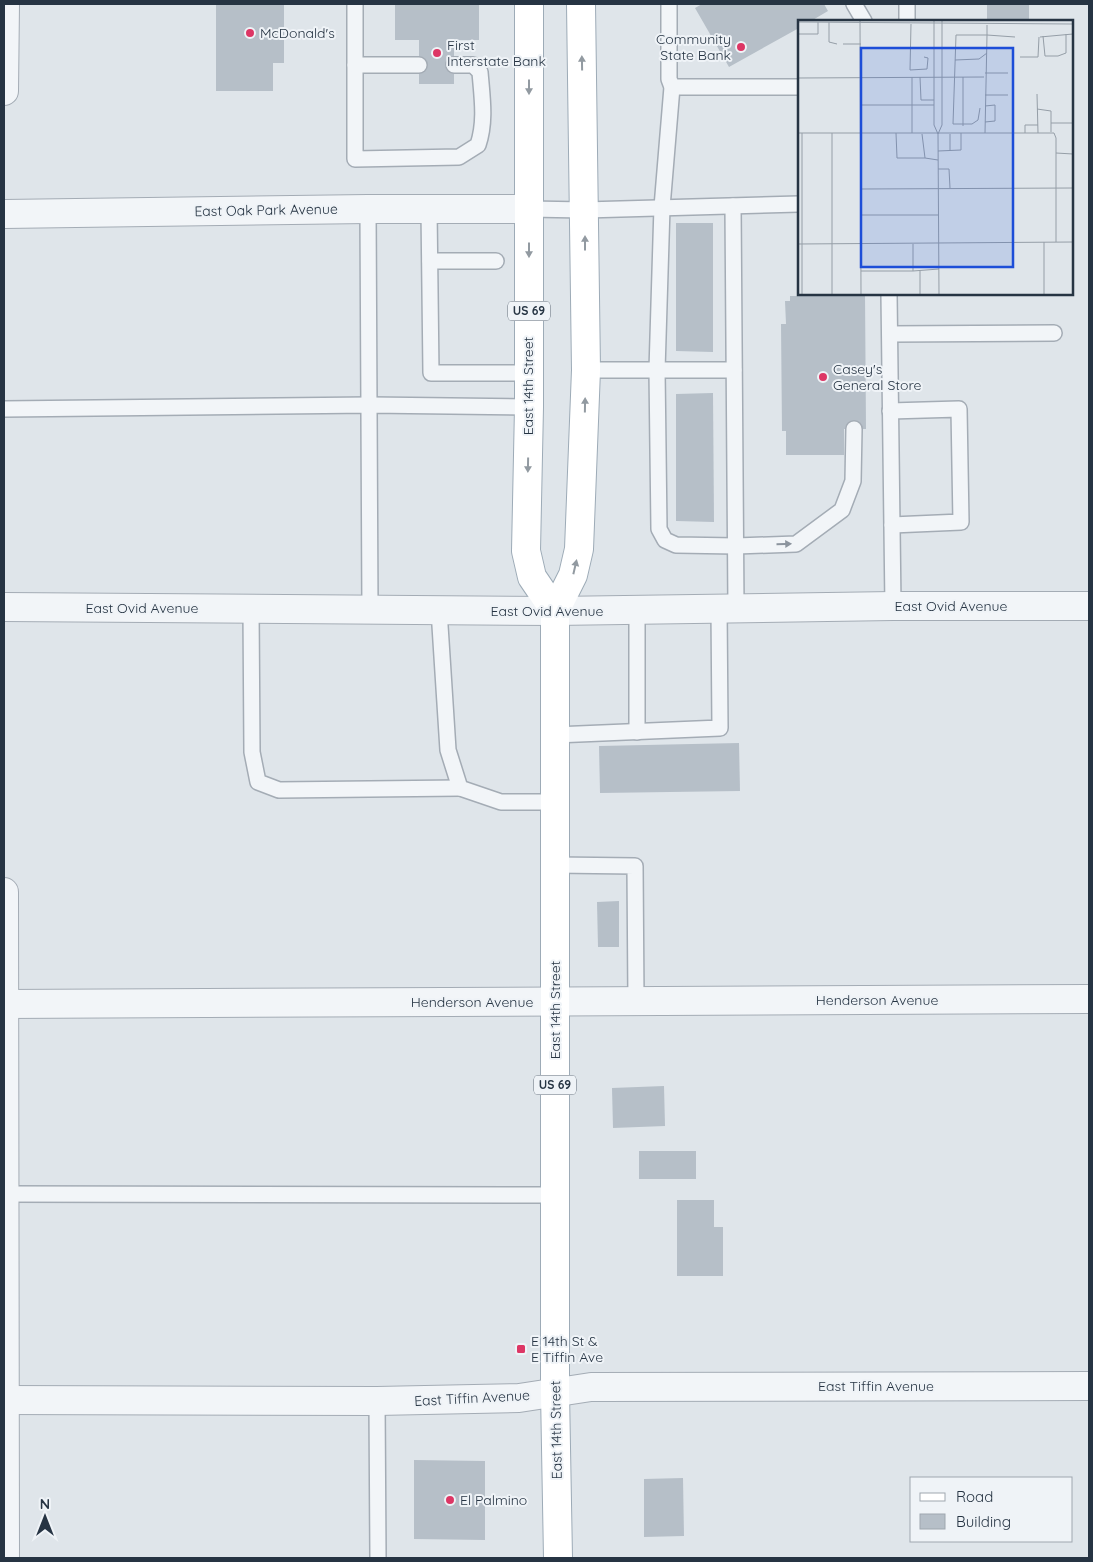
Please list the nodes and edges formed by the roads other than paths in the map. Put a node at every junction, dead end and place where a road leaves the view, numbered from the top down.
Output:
1 (5, 4) edge
2 (355, 4) edge
3 (528, 4) edge
4 (581, 4) edge
5 (668, 4) edge
6 (854, 4) edge
7 (907, 4) edge
8 (863, 20) edge
9 (907, 20) edge
10 (355, 65) junction
11 (419, 65) dead end
12 (454, 65) dead end
13 (672, 87) junction
14 (798, 87) edge
15 (4, 91) edge
16 (798, 204) edge
17 (733, 206) junction
18 (662, 207) junction
19 (368, 209) junction
20 (429, 209) junction
21 (529, 209) junction
22 (585, 210) junction
23 (4, 214) edge
24 (430, 261) junction
25 (496, 261) dead end
26 (889, 295) edge
27 (1054, 333) dead end
28 (890, 334) junction
29 (586, 370) junction
30 (657, 370) junction
31 (734, 370) junction
32 (528, 373) junction
33 (370, 405) junction
34 (528, 407) junction
35 (4, 409) edge
36 (890, 410) junction
37 (854, 429) dead end
38 (892, 525) junction
39 (736, 546) junction
40 (893, 606) junction
41 (1089, 606) edge
42 (4, 607) edge
43 (727, 608) junction
44 (251, 609) junction
45 (370, 610) junction
46 (439, 610) junction
47 (637, 610) junction
48 (555, 611) junction
49 (637, 732) junction
50 (555, 735) junction
51 (460, 788) junction
52 (555, 802) junction
53 (555, 865) junction
54 (4, 892) edge
55 (1089, 999) edge
56 (555, 1001) junction
57 (636, 1001) junction
58 (4, 1004) edge
59 (4, 1194) edge
60 (556, 1195) junction
61 (1089, 1386) edge
62 (555, 1392) junction
63 (4, 1400) edge
64 (377, 1402) junction
65 (5, 1558) edge
66 (378, 1558) edge
67 (558, 1558) edge

1 - 15 street
2 - 10 lane
3 -> 21 main road, East 14th Street / US 69
22 -> 4 main road, East 14th Street / US 69
5 - 13 lane
6 - 8 lane
7 - 9 lane
10 - 11 lane
10 - 12 lane
13 - 14 lane
13 - 18 lane
16 - 17 lane
17 - 18 lane
17 - 31 lane
18 - 22 lane
18 - 30 lane
19 - 20 street, East Oak Park Avenue
19 - 23 street, East Oak Park Avenue
19 - 33 lane
20 - 21 street, East Oak Park Avenue
20 - 24 lane
21 - 22 lane
21 -> 32 main road, East 14th Street / US 69
29 -> 22 main road, East 14th Street / US 69
24 - 25 lane
24 - 32 lane
26 - 28 lane
27 - 28 lane
28 - 36 lane
29 - 30 lane
48 -> 29 main road, East 14th Street / US 69
30 - 31 lane
30 - 39 lane
31 - 39 lane
32 - 34 main road, East 14th Street / US 69
33 - 34 lane
33 - 35 lane
33 - 45 lane
34 -> 48 main road, East 14th Street / US 69
36 - 38 lane
36 - 38 lane
39 -> 37 lane
38 - 40 lane
39 - 43 lane
40 - 41 street, East Ovid Avenue
40 - 43 street, East Ovid Avenue
42 - 44 street, East Ovid Avenue
43 - 47 street, East Ovid Avenue
43 - 49 lane
44 - 45 street, East Ovid Avenue
44 - 51 lane
45 - 46 street, East Ovid Avenue
46 - 48 street, East Ovid Avenue
46 - 51 lane
47 - 48 street, East Ovid Avenue
47 - 49 lane
48 - 50 main road, East 14th Street / US 69
49 - 50 lane
50 - 52 main road, East 14th Street / US 69
51 - 52 lane
52 - 53 main road, East 14th Street / US 69
53 - 56 main road, East 14th Street / US 69
53 - 57 lane
54 - 58 street
55 - 57 street, Henderson Avenue
56 - 57 street, Henderson Avenue
56 - 58 street, Henderson Avenue
56 - 60 main road, East 14th Street / US 69
58 - 59 street
59 - 60 lane
59 - 63 street
60 - 62 main road, East 14th Street / US 69
61 - 62 street, East Tiffin Avenue
62 - 64 street, East Tiffin Avenue
62 - 67 main road, East 14th Street / US 69
63 - 64 street, East Tiffin Avenue
63 - 65 street
64 - 66 lane

